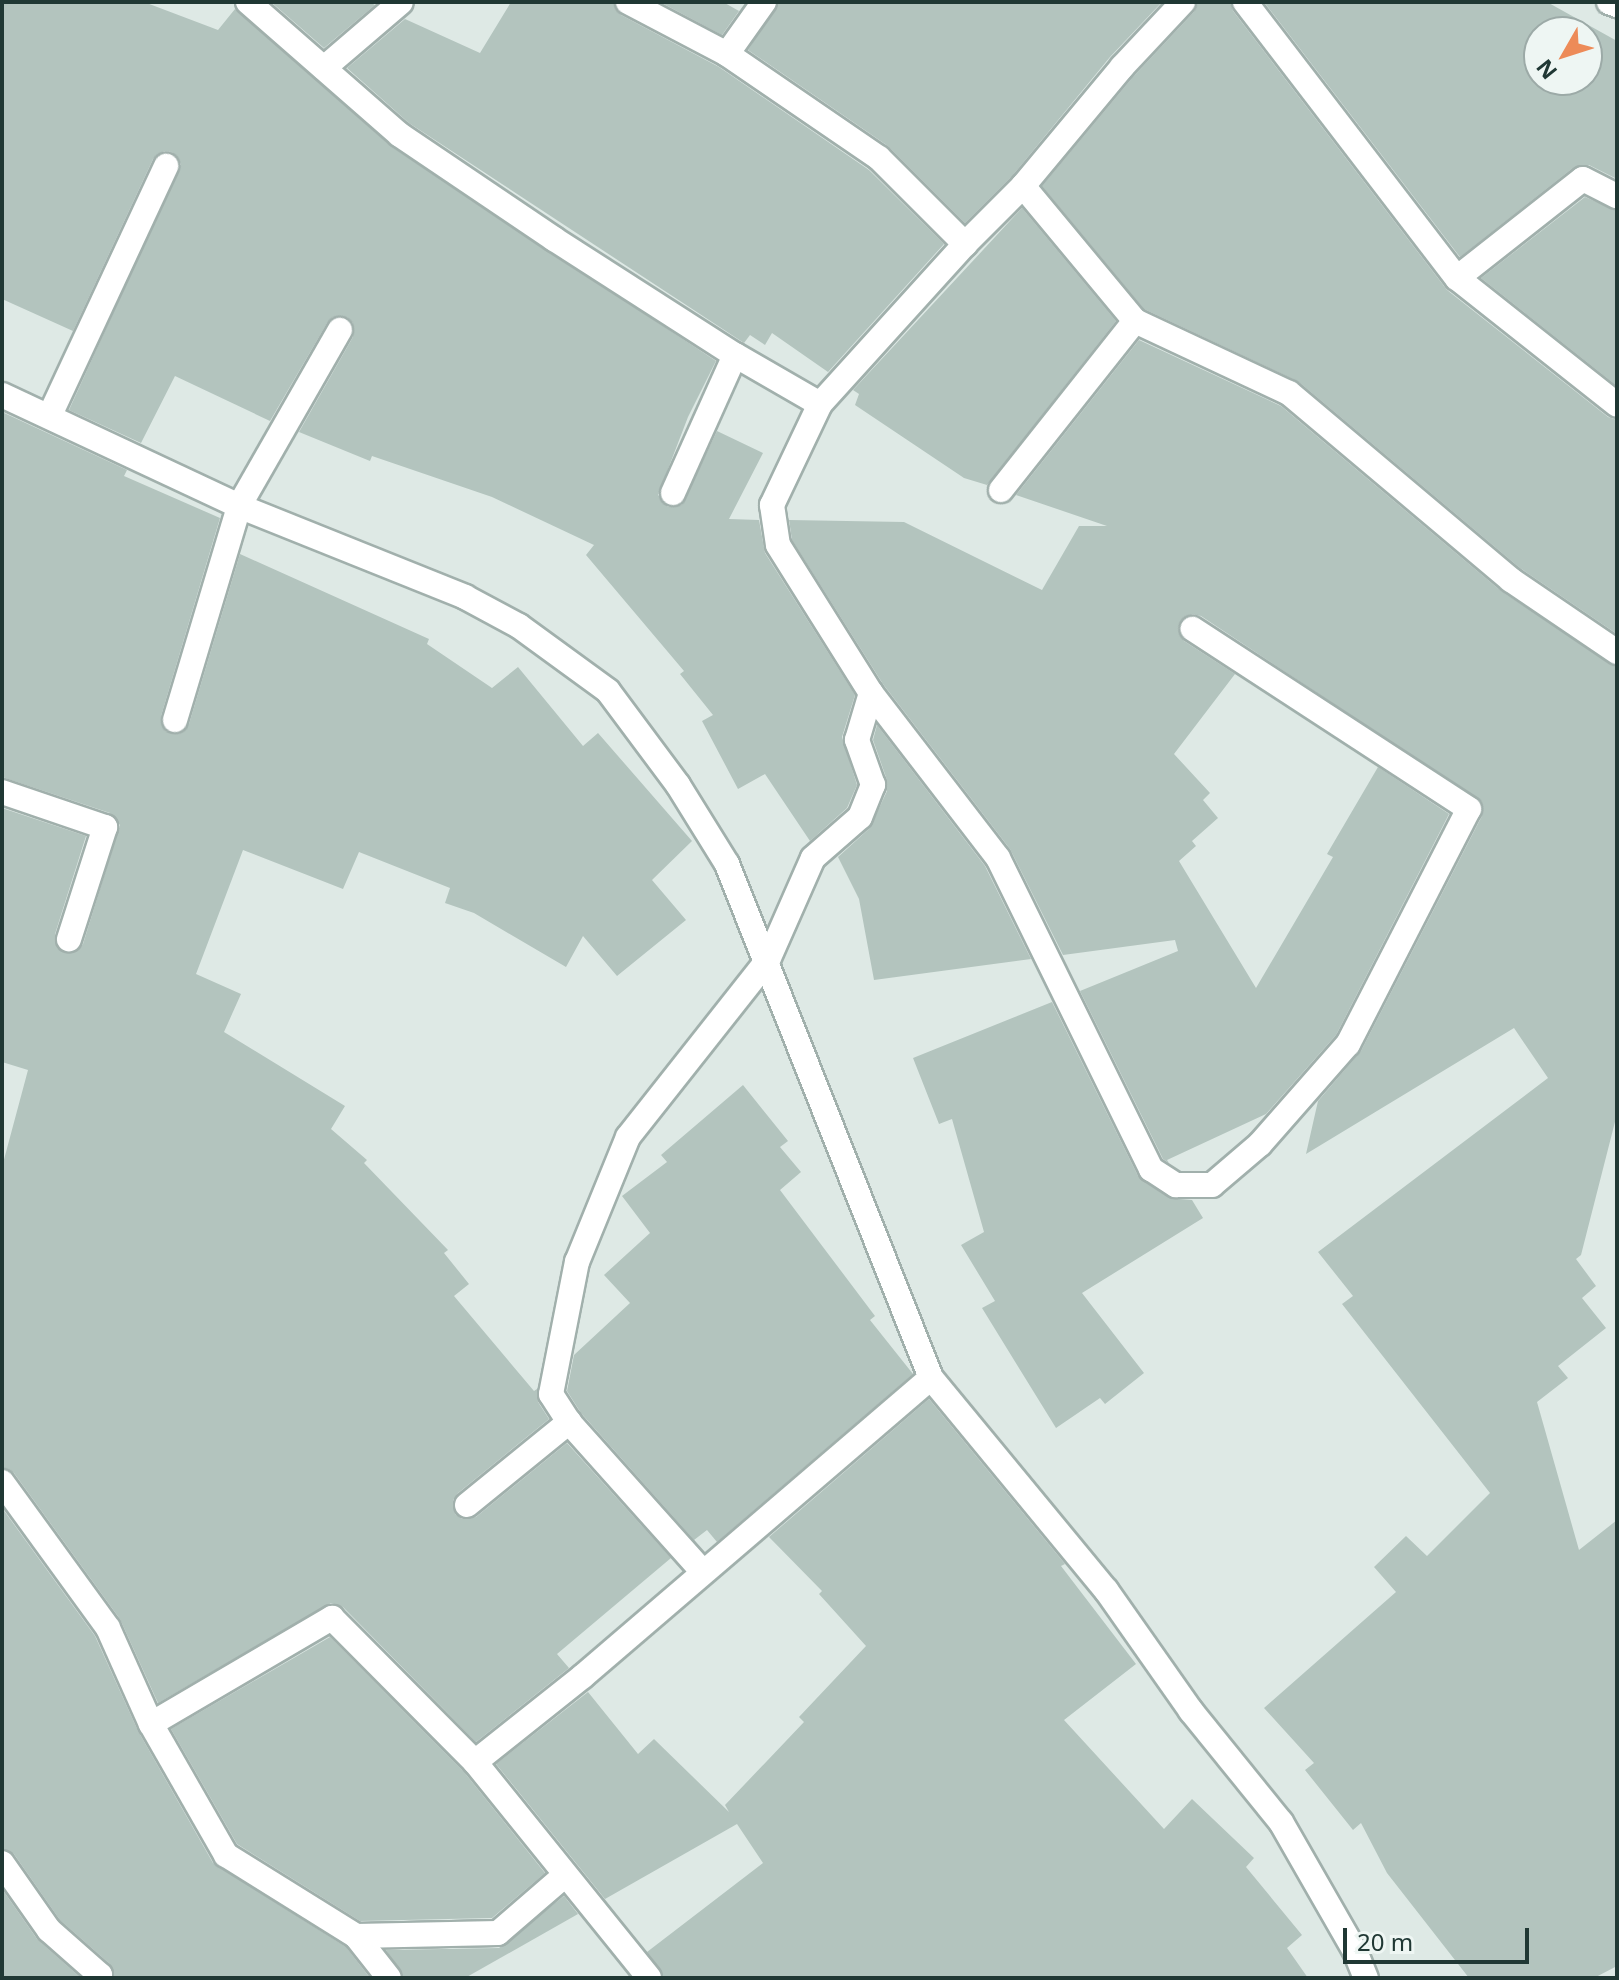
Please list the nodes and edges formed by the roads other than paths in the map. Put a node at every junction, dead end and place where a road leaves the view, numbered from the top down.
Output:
1 (248, 2) edge
2 (401, 2) edge
3 (628, 2) edge
4 (764, 2) edge
5 (1183, 2) edge
6 (1245, 2) edge
7 (1609, 2) edge
8 (1617, 5) edge
9 (727, 54) junction
10 (324, 68) junction
11 (166, 166) dead end
12 (1023, 186) junction
13 (1617, 196) edge
14 (965, 244) junction
15 (1457, 278) junction
16 (1135, 321) junction
17 (340, 330) dead end
18 (735, 355) junction
19 (2, 395) edge
20 (820, 404) junction
21 (1617, 405) edge
22 (50, 415) junction
23 (1001, 490) dead end
24 (673, 493) dead end
25 (239, 506) junction
26 (1193, 629) dead end
27 (1617, 652) edge
28 (871, 693) junction
29 (175, 720) dead end
30 (2, 792) edge
31 (69, 939) dead end
32 (768, 960) junction
33 (931, 1378) junction
34 (569, 1422) junction
35 (2, 1482) edge
36 (467, 1505) dead end
37 (703, 1572) junction
38 (151, 1724) junction
39 (475, 1762) junction
40 (2, 1863) edge
41 (564, 1876) junction
42 (356, 1936) junction
43 (101, 1977) edge
44 (389, 1978) edge
45 (649, 1978) edge
46 (1366, 1978) edge

1 - 10 street
2 - 10 street
3 - 9 street
4 - 9 street
5 - 12 street
6 - 15 street
7 - 8 street
9 - 14 street
10 - 18 street
11 - 22 street
12 - 14 street
12 - 16 street
13 - 15 street
14 - 20 street
15 - 21 street
16 - 23 street
16 - 27 street
17 - 25 street
18 - 20 street
18 - 24 street
19 - 22 street
20 - 28 street
22 - 25 street
25 - 29 street
25 - 32 street
26 - 28 street
28 - 32 street
30 - 31 street
32 - 33 street
32 - 34 street
33 - 37 street
33 - 46 street
34 - 36 street
34 - 37 street
35 - 38 street
37 - 39 street
38 - 39 street
38 - 42 street
39 - 41 street
40 - 43 street
41 - 42 street
41 - 45 street
42 - 44 street

